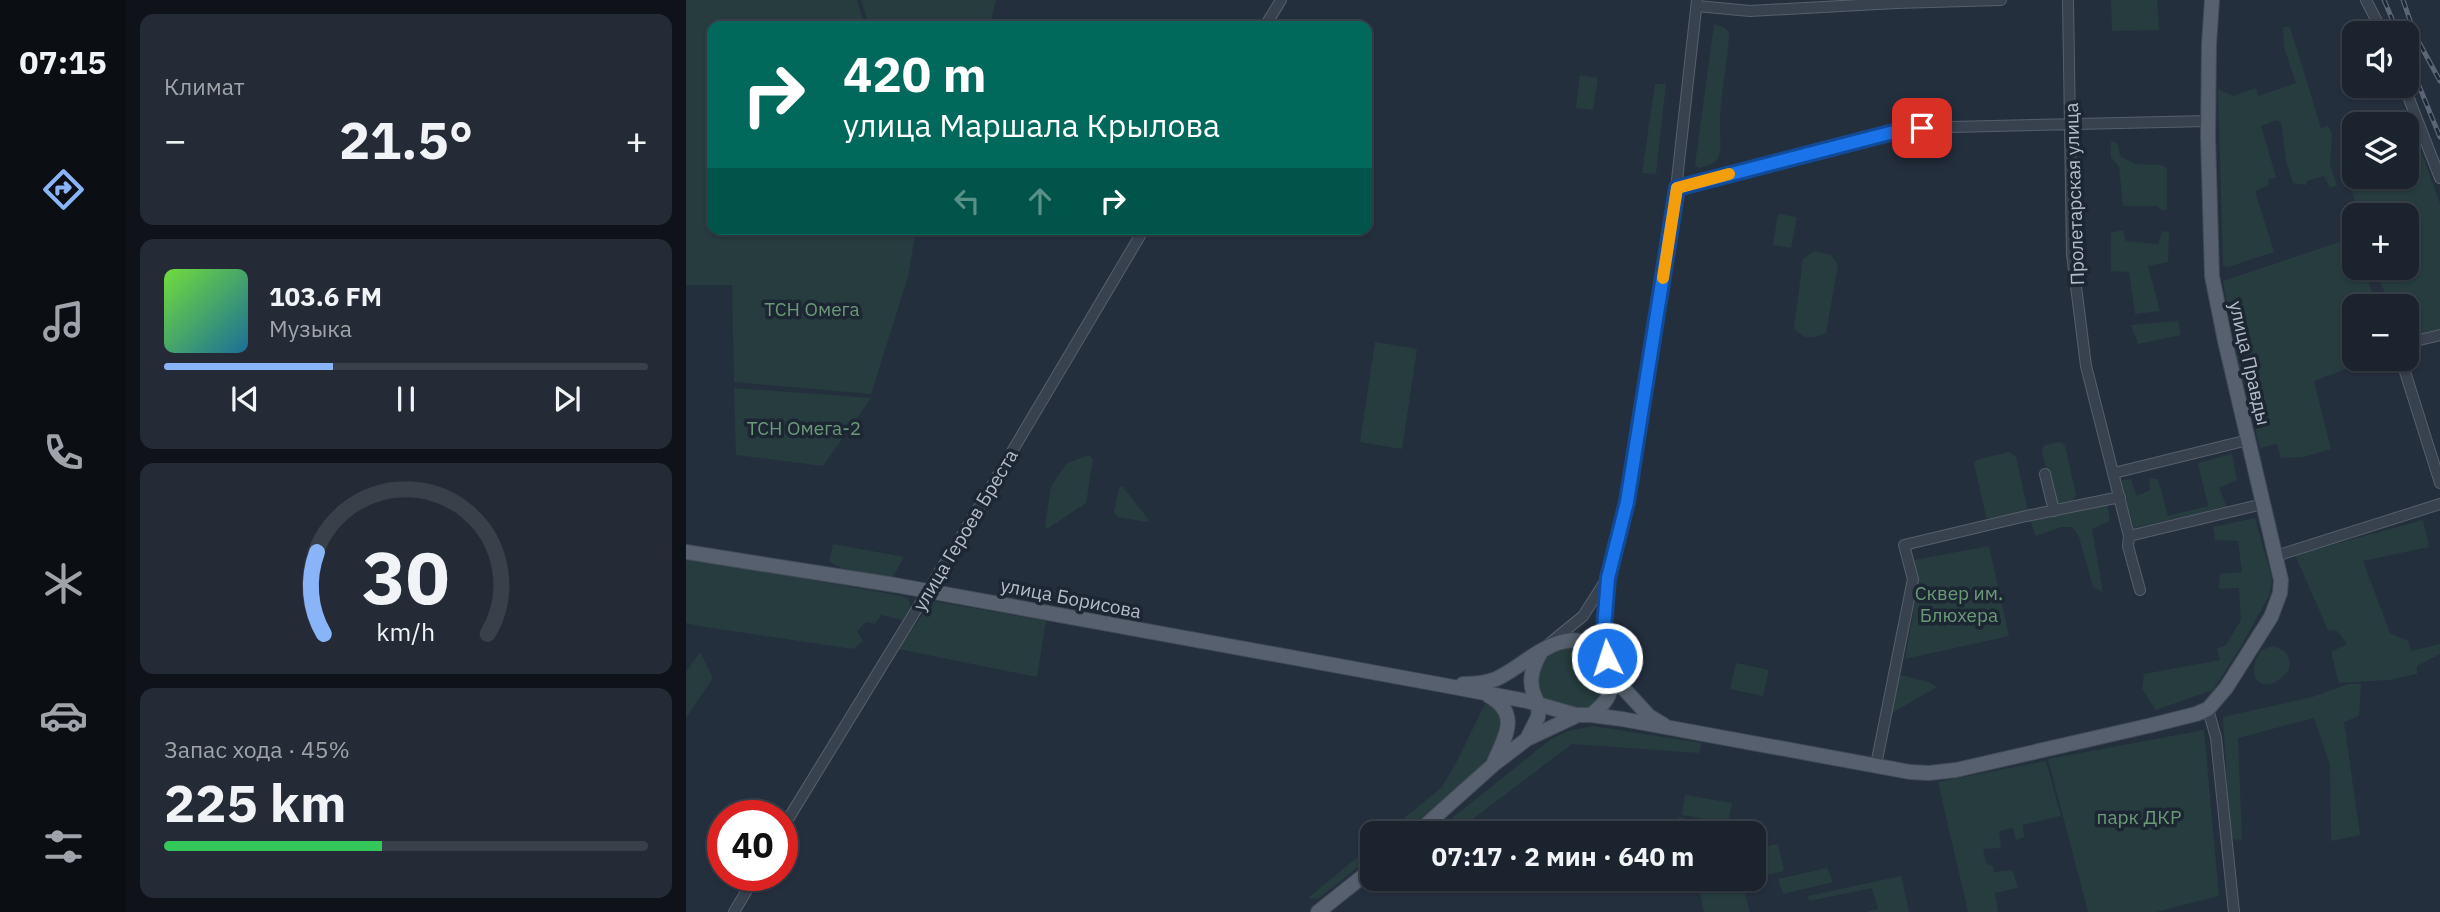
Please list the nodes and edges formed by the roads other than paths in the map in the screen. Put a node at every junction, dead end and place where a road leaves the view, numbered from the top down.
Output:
1 (1281, 0) edge
2 (1977, 0) edge
3 (2001, 0) edge
4 (2068, 0) edge
5 (2212, 0) edge
6 (2366, 0) edge
7 (1896, 1) edge
8 (1697, 3) edge
9 (1812, 3) edge
10 (1268, 21) edge
11 (2377, 21) edge
12 (2409, 98) edge
13 (2208, 121) junction
14 (2071, 123) junction
15 (2440, 178) edge
16 (1677, 188) junction
17 (1140, 235) edge
18 (2440, 335) edge
19 (2419, 340) edge
20 (2405, 371) edge
21 (2248, 440) junction
22 (2114, 473) junction
23 (2045, 474) dead end
24 (2440, 483) edge
25 (2120, 497) junction
26 (2263, 504) junction
27 (2440, 504) edge
28 (2054, 511) junction
29 (2129, 536) junction
30 (686, 552) edge
31 (2276, 556) junction
32 (1608, 578) junction
33 (2140, 590) dead end
34 (928, 592) junction
35 (1542, 651) junction
36 (1607, 658) junction
37 (1612, 677) junction
38 (1448, 686) junction
39 (1485, 694) junction
40 (1538, 705) junction
41 (2208, 709) junction
42 (1585, 715) junction
43 (1668, 728) junction
44 (1527, 739) junction
45 (1493, 765) junction
46 (1876, 765) junction
47 (798, 803) edge
48 (1430, 821) edge
49 (1360, 879) edge
50 (746, 891) edge
51 (734, 912) edge
52 (1318, 912) edge
53 (2234, 912) edge

1 - 10 street
2 - 3 street
2 - 7 street
4 - 14 street, Пролетарская улица
5 - 13 main road, улица Правды
6 - 11 street
7 - 9 street
8 - 9 street
8 - 16 street
12 - 15 street
13 - 14 street
13 - 21 main road, улица Правды
14 - 16 street
14 - 22 street, Пролетарская улица
16 - 32 street
17 - 34 street, улица Героев Бреста
18 - 19 street
20 - 24 street
21 - 22 street
21 - 26 main road, улица Правды
22 - 25 street, Пролетарская улица
23 - 28 street
25 - 28 street
25 - 29 street, Пролетарская улица
26 - 29 street
26 - 31 main road, улица Правды
27 - 31 street
28 - 46 street
29 - 33 street, Пролетарская улица
30 - 34 main road, улица Борисова
31 - 41 main road, улица Правды
32 - 35 street
32 - 36 street
34 - 38 main road, улица Борисова
34 - 47 street, улица Героев Бреста
35 - 36 main road
35 - 38 main road, улица Борисова
35 - 40 main road
36 - 37 main road
37 - 42 main road
37 - 43 main road
38 - 39 main road, улица Борисова
39 - 40 main road, улица Борисова
39 - 45 main road
40 - 42 main road
40 - 44 main road
41 - 46 main road
41 - 53 street
42 - 43 main road
42 - 44 main road
43 - 46 main road
44 - 45 main road
45 - 48 main road
49 - 52 main road
50 - 51 street

